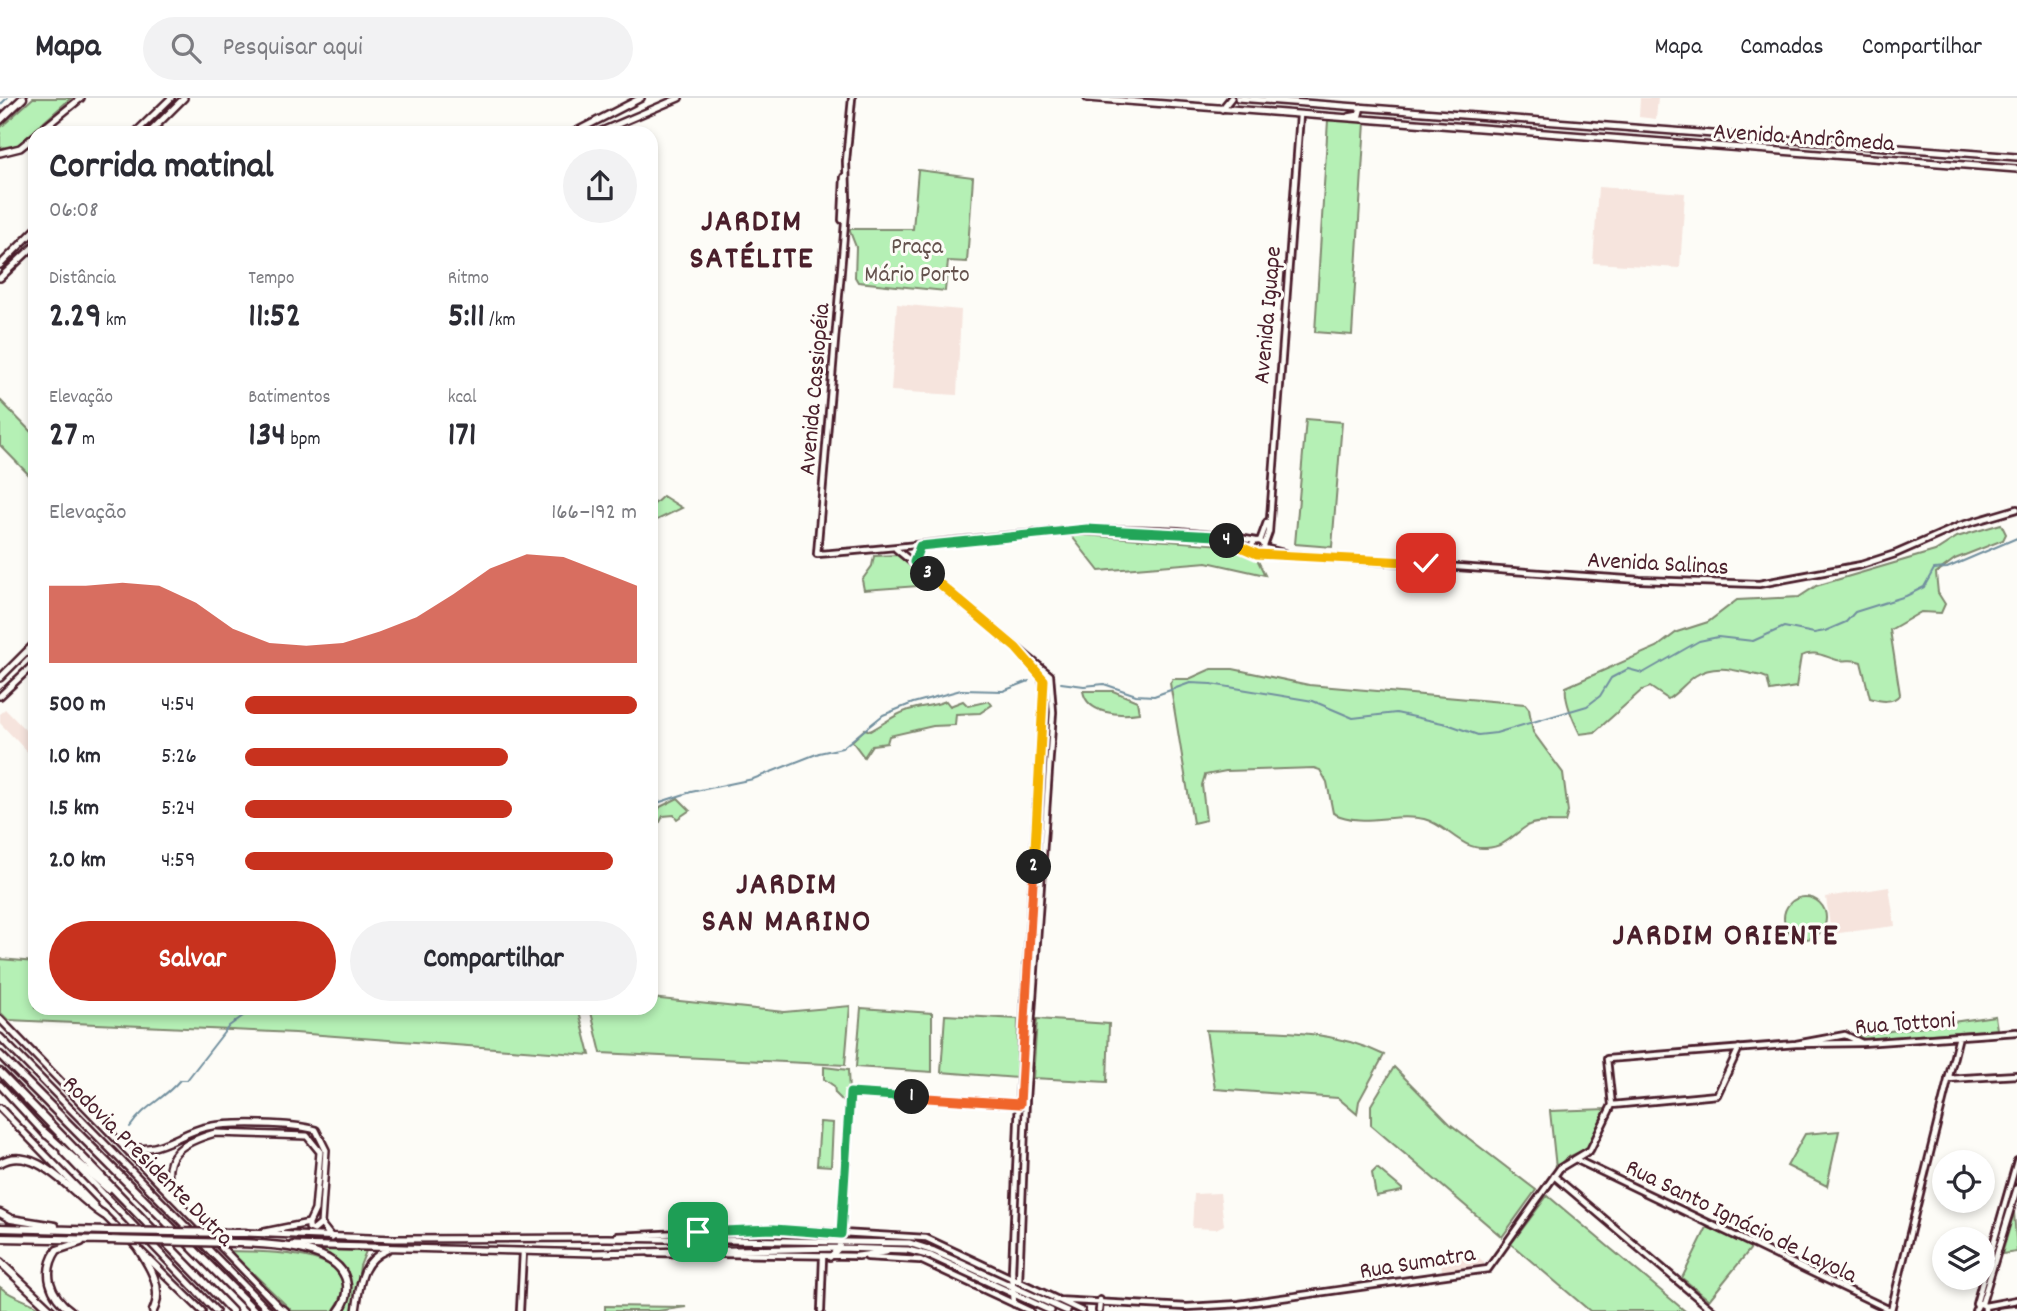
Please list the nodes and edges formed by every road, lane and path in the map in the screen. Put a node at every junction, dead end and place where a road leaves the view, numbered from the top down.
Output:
1 (23, 98) edge
2 (81, 98) edge
3 (171, 98) edge
4 (184, 98) edge
5 (679, 98) edge
6 (852, 98) edge
7 (1087, 98) edge
8 (1231, 98) edge
9 (1238, 98) edge
10 (639, 99) edge
11 (1246, 99) edge
12 (1301, 100) edge
13 (1361, 107) junction
14 (1222, 109) junction
15 (1389, 109) junction
16 (1237, 111) junction
17 (636, 114) junction
18 (1300, 115) junction
19 (1342, 118) junction
20 (0, 120) edge
21 (1373, 121) junction
22 (46, 126) edge
23 (142, 126) edge
24 (156, 126) edge
25 (587, 126) edge
26 (611, 126) edge
27 (1627, 127) junction
28 (1677, 130) junction
29 (1690, 131) junction
30 (1627, 140) junction
31 (28, 141) edge
32 (1676, 144) junction
33 (1689, 145) junction
34 (1889, 148) junction
35 (0, 153) edge
36 (1984, 155) junction
37 (2017, 157) edge
38 (1889, 160) junction
39 (1983, 166) junction
40 (2017, 169) edge
41 (28, 237) edge
42 (28, 252) edge
43 (0, 265) edge
44 (0, 278) edge
45 (2017, 509) edge
46 (1216, 536) junction
47 (920, 546) junction
48 (1261, 546) junction
49 (895, 548) junction
50 (1253, 552) junction
51 (914, 562) junction
52 (1016, 648) junction
53 (28, 650) edge
54 (28, 670) edge
55 (0, 678) edge
56 (0, 696) edge
57 (0, 1019) edge
58 (2017, 1032) edge
59 (1959, 1035) junction
60 (0, 1037) edge
61 (1862, 1043) junction
62 (1796, 1044) junction
63 (1739, 1048) junction
64 (0, 1055) edge
65 (0, 1072) edge
66 (2017, 1075) edge
67 (1948, 1079) junction
68 (0, 1085) edge
69 (1020, 1104) junction
70 (1026, 1104) junction
71 (1612, 1105) junction
72 (0, 1108) edge
73 (44, 1132) junction
74 (117, 1138) junction
75 (1577, 1160) junction
76 (2017, 1161) edge
77 (0, 1163) edge
78 (1554, 1176) junction
79 (2017, 1188) edge
80 (171, 1195) junction
81 (135, 1212) junction
82 (0, 1213) edge
83 (104, 1215) junction
84 (309, 1223) junction
85 (321, 1224) junction
86 (0, 1227) edge
87 (88, 1231) junction
88 (698, 1232) junction
89 (246, 1233) junction
90 (841, 1234) junction
91 (0, 1238) edge
92 (332, 1238) junction
93 (607, 1238) junction
94 (132, 1239) junction
95 (90, 1240) junction
96 (716, 1240) junction
97 (272, 1245) junction
98 (839, 1245) junction
99 (390, 1249) junction
100 (908, 1250) junction
101 (523, 1252) junction
102 (649, 1252) junction
103 (858, 1256) junction
104 (826, 1257) junction
105 (1013, 1261) junction
106 (0, 1262) edge
107 (1003, 1274) junction
108 (1012, 1279) junction
109 (1019, 1282) junction
110 (1012, 1290) junction
111 (1056, 1299) junction
112 (1100, 1300) junction
113 (2017, 1300) edge
114 (1014, 1304) junction
115 (1979, 1308) edge
116 (822, 1309) edge
117 (2017, 1309) edge
118 (283, 1310) edge
119 (52, 1311) edge
120 (71, 1311) edge
121 (152, 1311) edge
122 (202, 1311) edge
123 (216, 1311) edge
124 (232, 1311) edge
125 (255, 1311) edge
126 (269, 1311) edge
127 (339, 1311) edge
128 (356, 1311) edge
129 (520, 1311) edge
130 (1030, 1311) edge
131 (1051, 1311) edge
132 (1067, 1311) edge
133 (1082, 1311) edge
134 (1099, 1311) edge
135 (1713, 1311) edge
136 (1891, 1311) edge
137 (2000, 1311) edge

1 - 20 highway
2 - 22 main road
3 - 23 main road
4 - 24 main road
5 - 17 main road
6 - 49 street, Avenida Cassiopéia
7 - 14 main road, Avenida Andrômeda
8 - 14 main road
9 - 11 main road, Avenida Andrômeda
10 - 17 main road
10 - 25 main road
11 - 12 main road, Avenida Andrômeda
11 - 16 main road
12 - 13 main road, Avenida Andrômeda
13 - 15 main road, Avenida Andrômeda
13 - 19 main road
14 - 16 main road, Avenida Andrômeda
15 - 21 main road
15 - 27 main road, Avenida Andrômeda
16 - 18 main road, Avenida Andrômeda
17 - 26 main road
18 - 19 main road, Avenida Andrômeda
18 - 48 street, Avenida Iguape
19 - 21 main road, Avenida Andrômeda
21 - 30 main road, Avenida Andrômeda
27 - 28 main road, Avenida Andrômeda
27 - 30 main road
28 - 29 main road, Avenida Andrômeda
28 - 32 main road
29 - 33 main road
29 - 34 main road, Avenida Andrômeda
30 - 32 main road, Avenida Andrômeda
31 - 35 main road
32 - 33 main road, Avenida Andrômeda
33 - 38 main road, Avenida Andrômeda
34 - 36 main road, Avenida Andrômeda
34 - 38 main road
36 - 37 main road, Avenida Andrômeda
36 - 39 main road
38 - 39 main road, Avenida Andrômeda
39 - 40 main road, Avenida Andrômeda
41 - 43 main road
42 - 44 main road
45 - 48 street, Avenida Salinas
46 - 47 street
46 - 48 street
46 - 50 street
47 - 49 street
47 - 51 street
48 - 50 street
48 - 50 street, Avenida Iguape
49 - 51 street
51 - 52 street
52 - 69 street
52 - 70 street
53 - 55 main road
54 - 56 main road
57 - 74 main road
58 - 59 street, Rua Tottoni
59 - 61 street, Rua Tottoni
59 - 67 street
60 - 126 main road, Rodovia Presidente Dutra
61 - 62 street, Rua Tottoni
61 - 62 street, Rua Tottoni
62 - 63 street, Rua Tottoni
63 - 71 street
63 - 71 street, Rua Tottoni
64 - 125 highway, Rodovia Presidente Dutra
65 - 81 highway, Rodovia Presidente Dutra
66 - 67 street
67 - 136 street
68 - 73 main road
69 - 70 street
69 - 90 street
69 - 105 street
70 - 109 street
71 - 75 street, Rua Sumatra
72 - 83 main road
73 - 81 highway
73 - 123 main road
74 - 80 main road
74 - 85 main road
75 - 78 street, Rua Sumatra
75 - 136 street, Rua Santo Ignácio de Layola
76 - 115 street
77 - 83 highway
78 - 112 street, Rua Sumatra
78 - 135 street
79 - 115 street
80 - 84 main road
80 - 118 main road
81 - 124 highway, Rodovia Presidente Dutra
82 - 87 highway
83 - 94 main road
84 - 85 main road
84 - 89 main road
85 - 92 main road
86 - 87 highway
87 - 89 highway, bridge
88 - 90 street
88 - 93 street
88 - 96 main road
89 - 92 main road
90 - 98 main road
90 - 107 street
91 - 95 highway
92 - 93 main road
93 - 96 main road
94 - 121 highway
94 - 122 main road
95 - 97 highway, bridge
95 - 120 highway
96 - 98 main road
97 - 99 main road
97 - 127 highway
98 - 100 main road
98 - 102 main road
98 - 104 main road
98 - 110 main road
99 - 101 main road
99 - 128 main road
100 - 103 main road
100 - 110 main road
101 - 102 main road
101 - 129 street
102 - 104 street
103 - 104 street
103 - 114 street
104 - 116 street
105 - 107 street
105 - 108 street
106 - 119 highway
107 - 108 street
108 - 109 street
108 - 110 street
109 - 111 street
110 - 114 street
110 - 131 main road
110 - 132 main road
111 - 112 street, Rua Sumatra
111 - 133 street
112 - 134 street
113 - 115 street
114 - 130 street
117 - 137 street

